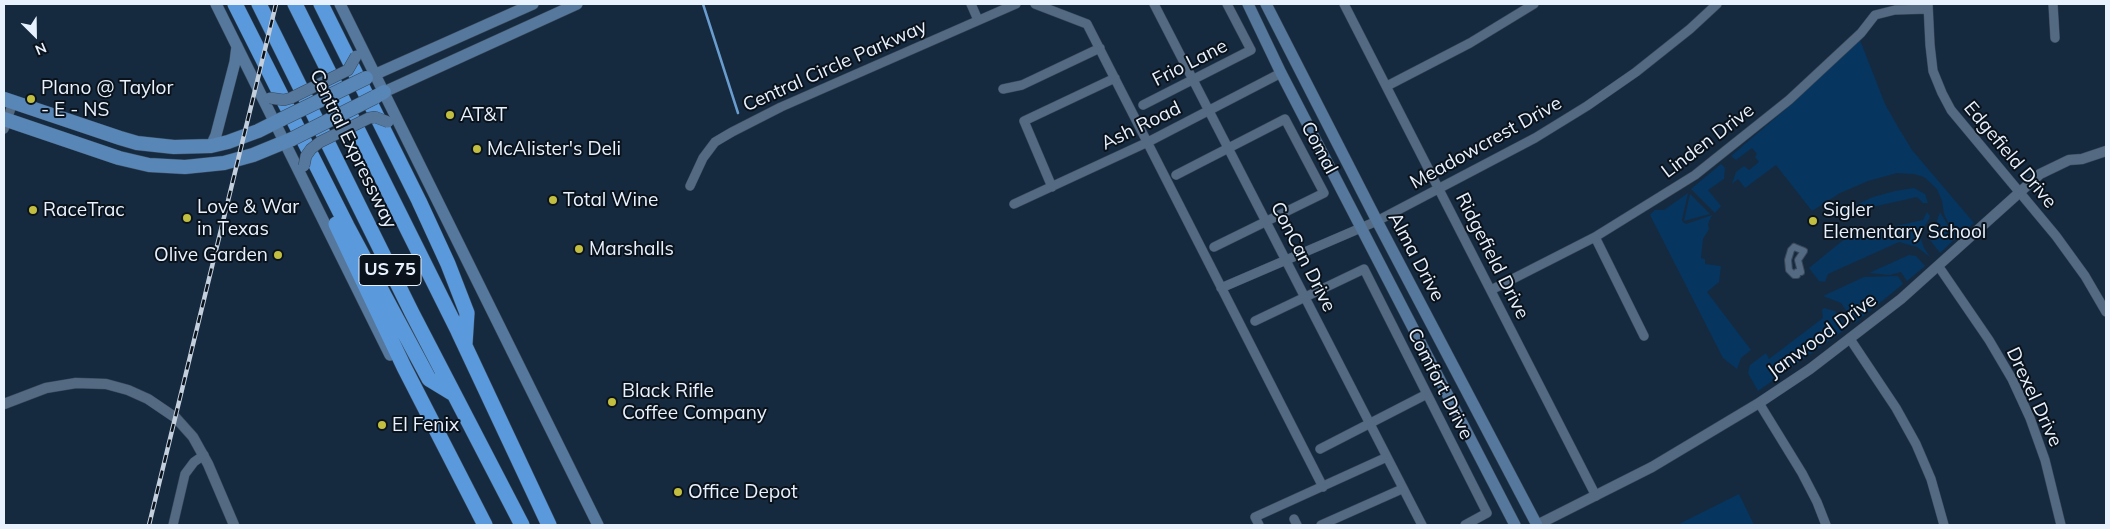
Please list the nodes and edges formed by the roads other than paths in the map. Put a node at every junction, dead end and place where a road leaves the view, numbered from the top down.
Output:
1 (216, 4) edge
2 (235, 4) edge
3 (259, 4) edge
4 (296, 4) edge
5 (321, 4) edge
6 (340, 4) edge
7 (533, 4) edge
8 (971, 4) edge
9 (1016, 4) edge
10 (1034, 4) edge
11 (1154, 4) edge
12 (1227, 4) edge
13 (1248, 4) edge
14 (1266, 4) edge
15 (1344, 4) edge
16 (1534, 4) edge
17 (1717, 4) edge
18 (2053, 4) edge
19 (571, 5) edge
20 (1928, 7) edge
21 (978, 20) junction
22 (354, 31) junction
23 (2055, 38) dead end
24 (237, 46) junction
25 (1100, 48) junction
26 (1281, 73) junction
27 (371, 76) junction
28 (1115, 78) junction
29 (1194, 80) junction
30 (1387, 86) junction
31 (1004, 89) dead end
32 (380, 94) junction
33 (266, 96) junction
34 (8, 100) edge
35 (1143, 105) dead end
36 (1210, 110) junction
37 (279, 121) junction
38 (5, 122) edge
39 (404, 133) junction
40 (120, 138) junction
41 (288, 141) junction
42 (1148, 142) junction
43 (211, 146) junction
44 (1228, 147) junction
45 (2106, 150) edge
46 (120, 158) junction
47 (1176, 175) dead end
48 (305, 185) junction
49 (690, 186) dead end
50 (1052, 187) junction
51 (1439, 188) junction
52 (2020, 193) junction
53 (334, 200) junction
54 (1014, 204) dead end
55 (1377, 221) junction
56 (1267, 222) junction
57 (1362, 228) junction
58 (1595, 237) junction
59 (1214, 247) dead end
60 (1287, 260) junction
61 (1939, 267) junction
62 (1221, 288) junction
63 (1491, 290) junction
64 (1306, 297) junction
65 (2106, 312) edge
66 (1256, 321) dead end
67 (1644, 336) dead end
68 (1850, 339) junction
69 (465, 345) junction
70 (454, 394) junction
71 (1427, 394) junction
72 (1759, 403) junction
73 (4, 404) edge
74 (1370, 423) junction
75 (1320, 449) dead end
76 (204, 455) junction
77 (1387, 457) junction
78 (1324, 487) junction
79 (1402, 489) junction
80 (1596, 496) junction
81 (1257, 521) edge
82 (173, 525) edge
83 (234, 525) edge
84 (478, 525) edge
85 (485, 525) edge
86 (522, 525) edge
87 (549, 525) edge
88 (598, 525) edge
89 (1321, 525) edge
90 (1422, 525) edge
91 (1465, 525) edge
92 (1515, 525) edge
93 (1537, 525) edge
94 (1826, 525) edge
95 (1944, 525) edge
96 (2061, 525) edge

1 - 24 main road
2 - 53 highway
3 - 70 highway, Central Expressway / US 75
4 - 69 highway, Central Expressway / US 75
5 - 69 highway
6 - 22 main road
7 - 27 main road
8 - 21 street
9 - 21 street, Central Circle Parkway
10 - 25 street
11 - 29 street, ConCan Drive
12 - 29 street, Frio Lane
13 - 26 main road, Alma Drive
14 - 55 main road, Alma Drive
15 - 30 street, Ridgefield Drive
16 - 30 street
17 - 51 street, Meadowcrest Drive
18 - 23 street
19 - 32 main road
20 - 52 street, Edgefield Drive
20 - 58 street, Linden Drive
21 - 49 street, Central Circle Parkway
22 - 27 main road
22 - 33 main road, bridge
24 - 33 main road
24 - 43 main road
25 - 28 street
25 - 31 street
26 - 36 street, Ash Road
26 - 57 main road, Alma Drive
27 - 32 main road
27 - 37 main road, bridge
28 - 42 street
28 - 50 street
29 - 35 street, Frio Lane
29 - 36 street, ConCan Drive
30 - 51 street, Ridgefield Drive
32 - 39 main road
32 - 41 main road, bridge
33 - 37 main road
34 - 38 street
34 - 40 main road
36 - 42 street, Ash Road
36 - 44 street, ConCan Drive
37 - 41 main road
37 - 43 main road
38 - 46 main road
39 - 48 main road, bridge
39 - 88 main road
40 - 43 main road
40 - 46 main road
41 - 46 main road
41 - 48 main road
42 - 50 street, Ash Road
42 - 62 street
44 - 47 street
44 - 56 street, ConCan Drive
44 - 56 street, Comal
45 - 52 street, Janwood Drive
48 - 84 main road
50 - 54 street, Ash Road
51 - 55 street, Meadowcrest Drive
51 - 63 street, Ridgefield Drive
52 - 61 street, Janwood Drive
52 - 65 street, Edgefield Drive
53 - 70 highway
53 - 85 highway
55 - 57 street, Meadowcrest Drive
55 - 93 main road, Alma Drive
56 - 59 street
56 - 60 street, ConCan Drive
57 - 60 street, Meadowcrest Drive
57 - 92 main road, Alma Drive
58 - 63 street, Linden Drive
58 - 67 street
60 - 62 street, Meadowcrest Drive
60 - 64 street, ConCan Drive
61 - 68 street, Janwood Drive
61 - 96 street, Drexel Drive
62 - 78 street
63 - 80 street, Ridgefield Drive
64 - 66 street
64 - 71 street, Comfort Drive
64 - 74 street, ConCan Drive
68 - 72 street, Janwood Drive
68 - 95 street
69 - 87 highway, Central Expressway / US 75
70 - 86 highway, Central Expressway / US 75
71 - 74 street
71 - 91 street, Comfort Drive
72 - 80 street, Janwood Drive
72 - 94 street
73 - 76 street
74 - 75 street
74 - 77 street, ConCan Drive
76 - 82 street
76 - 83 street
77 - 78 street
77 - 79 street, ConCan Drive
78 - 81 street
79 - 89 street
79 - 90 street, ConCan Drive
80 - 93 street, Janwood Drive

